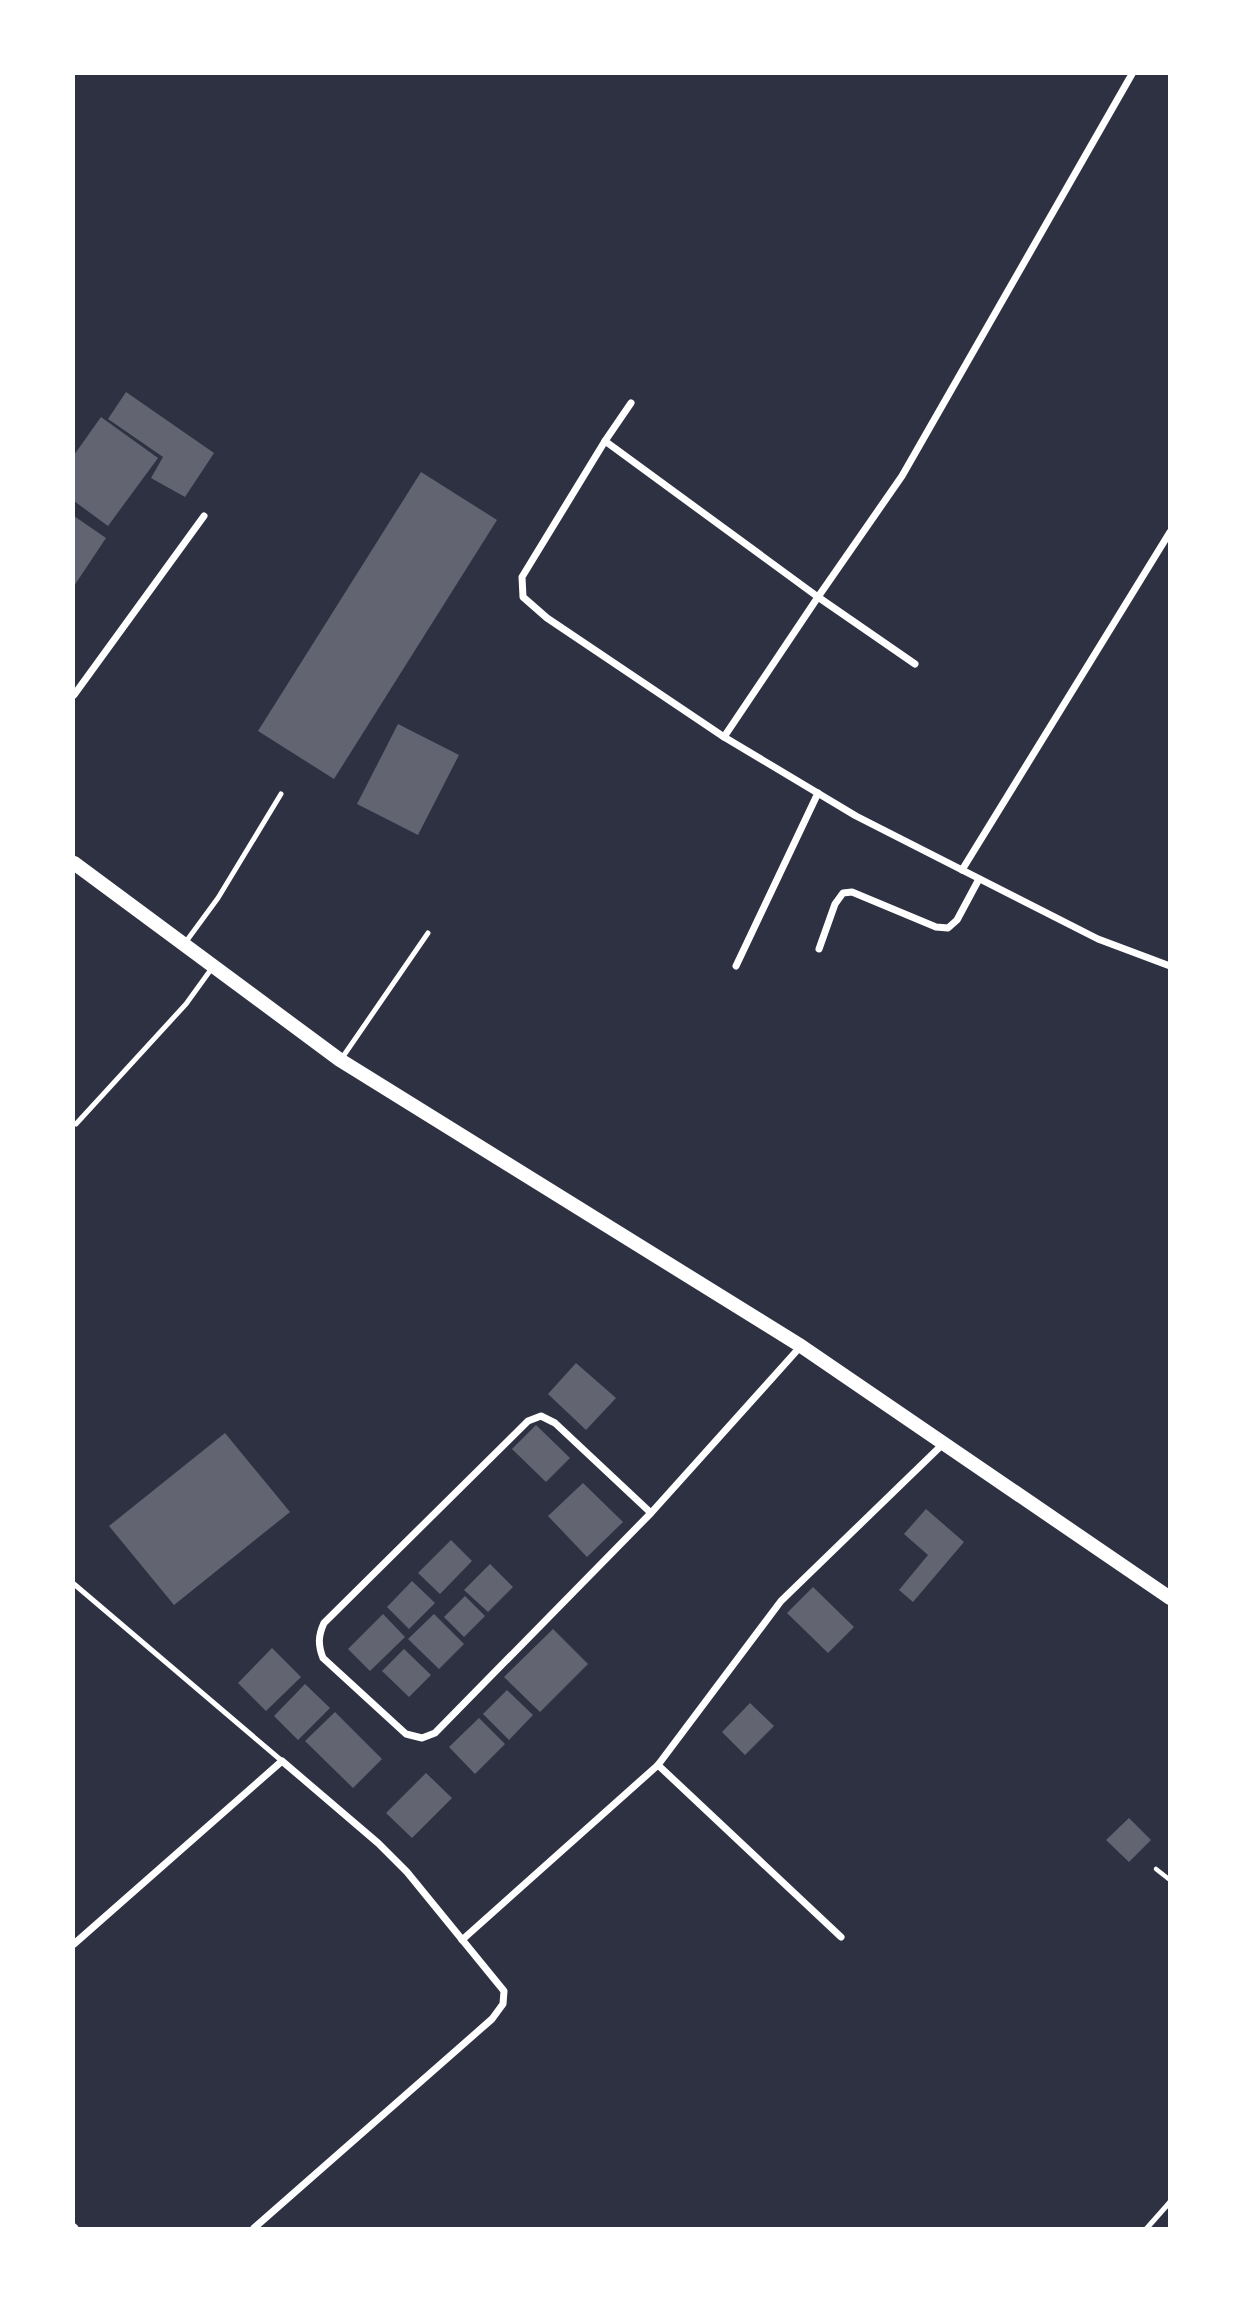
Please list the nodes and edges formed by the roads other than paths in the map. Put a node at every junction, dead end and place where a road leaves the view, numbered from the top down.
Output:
1 (1132, 74) edge
2 (631, 403) dead end
3 (605, 441) junction
4 (204, 516) dead end
5 (1170, 532) edge
6 (818, 597) junction
7 (915, 664) dead end
8 (74, 695) edge
9 (724, 737) junction
10 (818, 793) junction
11 (281, 794) dead end
12 (74, 863) edge
13 (962, 870) junction
14 (979, 879) junction
15 (428, 933) dead end
16 (183, 945) junction
17 (819, 949) dead end
18 (214, 966) junction
19 (736, 966) dead end
20 (1170, 966) edge
21 (340, 1060) junction
22 (76, 1124) dead end
23 (801, 1346) junction
24 (944, 1443) junction
25 (651, 1513) junction
26 (74, 1584) edge
27 (1170, 1598) edge
28 (282, 1761) junction
29 (658, 1765) junction
30 (841, 1937) dead end
31 (461, 1940) junction
32 (74, 1944) edge
33 (1170, 2202) edge
34 (254, 2228) edge
35 (1147, 2228) edge

1 - 6 street
2 - 3 street
3 - 6 street
3 - 9 street
4 - 8 street
5 - 13 street
6 - 7 street
6 - 9 street
9 - 10 street
10 - 13 street
10 - 19 street
11 - 16 lane
12 - 16 main road
13 - 14 street
14 - 17 street
14 - 20 street
15 - 21 lane
16 - 18 main road
18 - 21 main road
18 - 22 lane
21 - 23 main road
23 - 24 main road
23 - 25 street
24 - 27 main road
24 - 29 street
25 - 25 street
26 - 28 lane
28 - 31 street
28 - 32 street
29 - 30 street
29 - 31 street
31 - 34 street
33 - 35 lane

